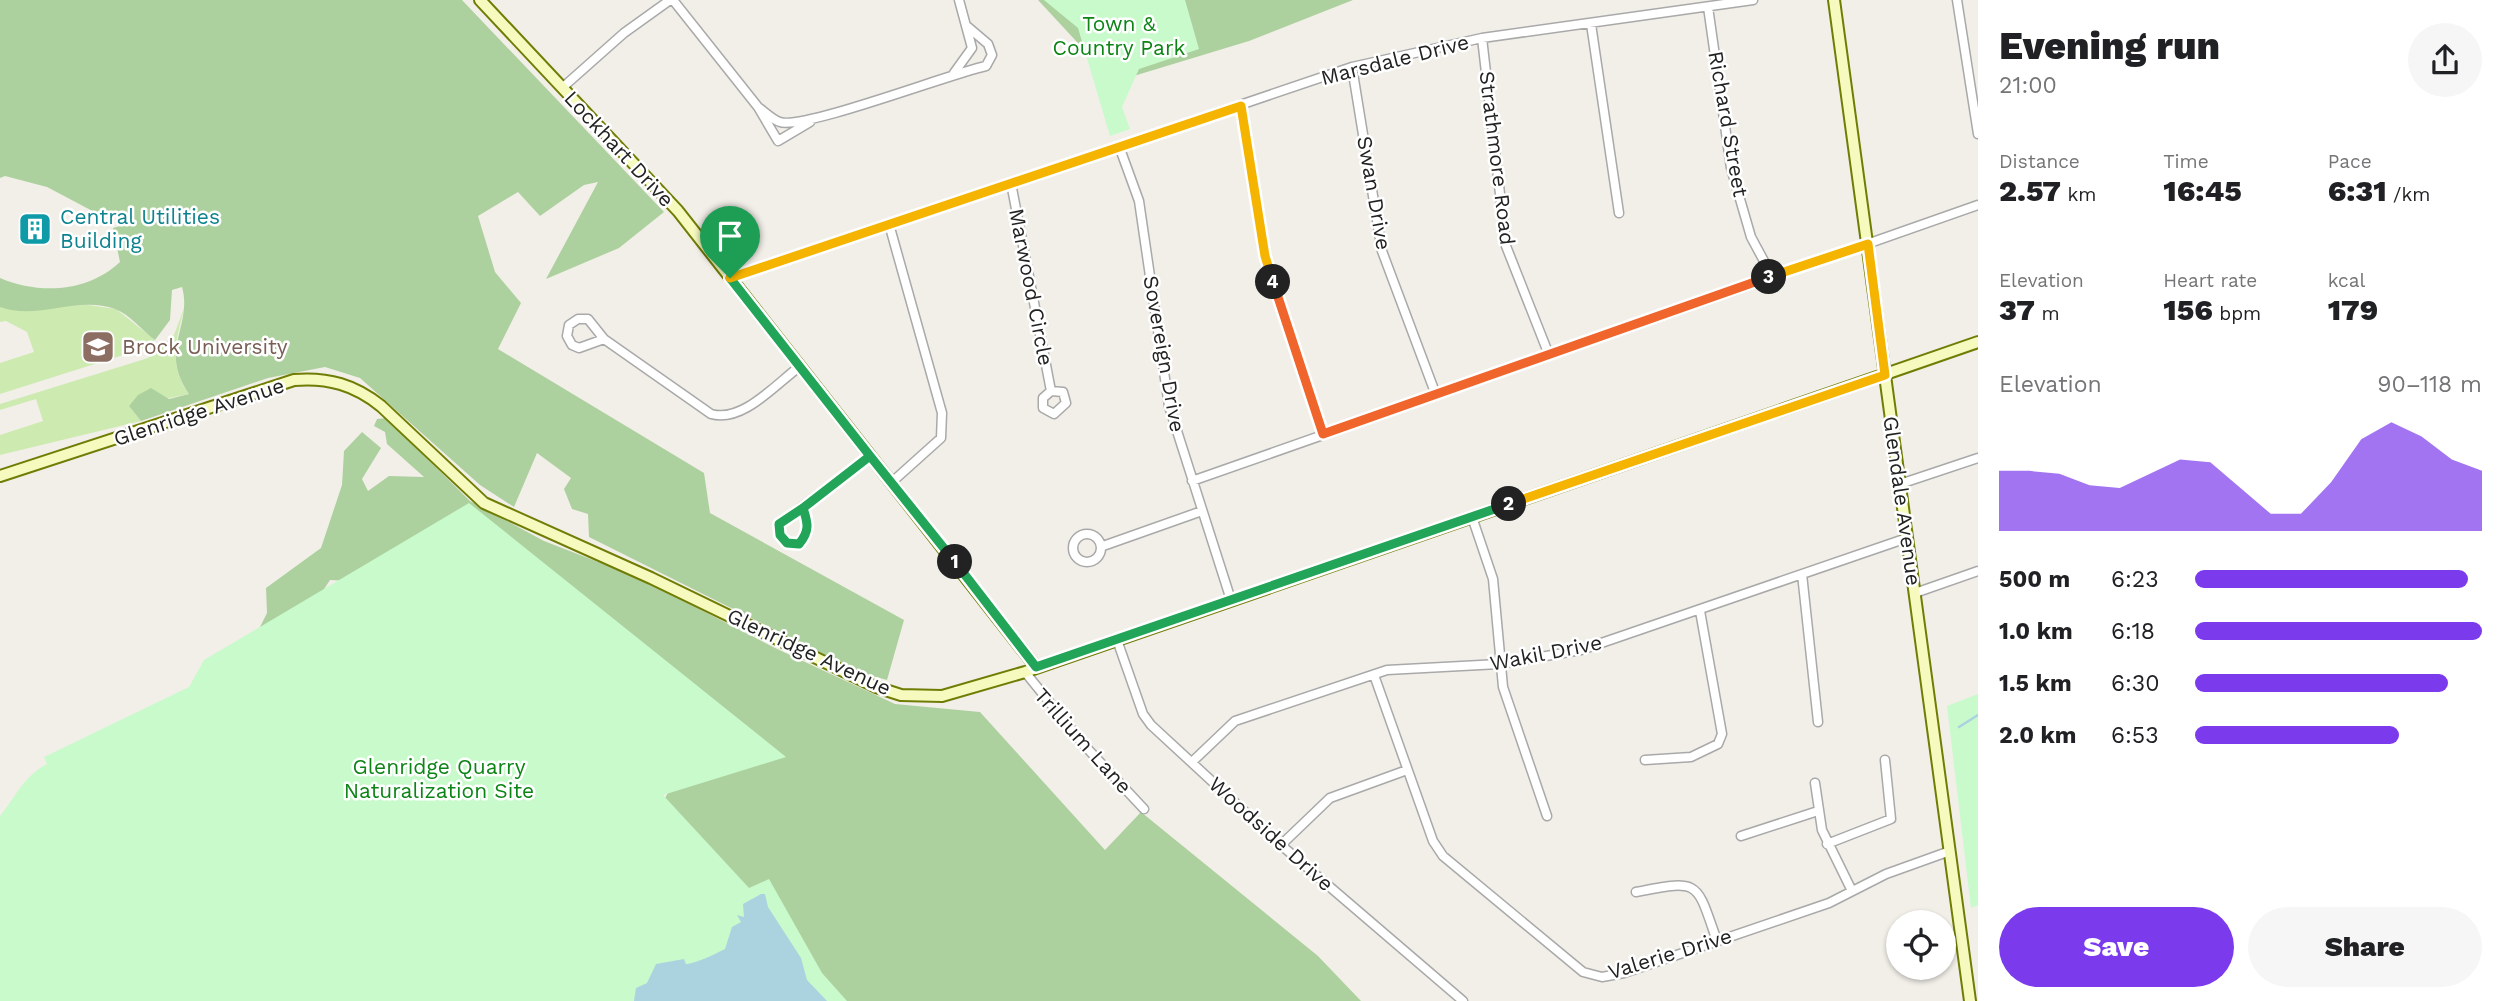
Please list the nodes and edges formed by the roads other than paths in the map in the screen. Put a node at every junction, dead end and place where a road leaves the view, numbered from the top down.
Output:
1 (480, 0) edge
2 (672, 0) edge
3 (959, 0) edge
4 (1753, 0) edge
5 (1834, 0) edge
6 (1957, 0) edge
7 (1708, 7) junction
8 (1591, 24) junction
9 (968, 27) junction
10 (1482, 38) junction
11 (1352, 67) junction
12 (954, 73) junction
13 (562, 88) junction
14 (1241, 106) junction
15 (758, 107) junction
16 (810, 122) junction
17 (1978, 134) edge
18 (1119, 146) junction
19 (1011, 183) junction
20 (1978, 205) edge
21 (1619, 213) dead end
22 (889, 224) junction
23 (1868, 244) junction
24 (1772, 276) junction
25 (730, 278) junction
26 (604, 339) junction
27 (1978, 342) edge
28 (1549, 355) junction
29 (799, 367) junction
30 (1885, 375) junction
31 (1051, 391) dead end
32 (1436, 395) junction
33 (1323, 434) junction
34 (870, 456) junction
35 (1978, 458) edge
36 (0, 477) edge
37 (1192, 481) junction
38 (892, 482) junction
39 (1900, 484) junction
40 (803, 508) junction
41 (1202, 511) junction
42 (1472, 517) junction
43 (1907, 538) junction
44 (1102, 546) dead end
45 (1978, 571) edge
46 (1801, 574) junction
47 (1915, 593) junction
48 (1231, 600) junction
49 (1700, 611) junction
50 (1117, 640) junction
51 (1499, 664) junction
52 (1036, 667) junction
53 (1024, 672) junction
54 (1374, 674) junction
55 (1818, 722) dead end
56 (1645, 760) dead end
57 (1885, 760) dead end
58 (1192, 762) junction
59 (1407, 770) junction
60 (1815, 783) dead end
61 (1144, 809) dead end
62 (1818, 811) junction
63 (1547, 816) dead end
64 (1741, 836) dead end
65 (1827, 844) junction
66 (1281, 845) junction
67 (1950, 851) junction
68 (1852, 891) junction
69 (1636, 892) dead end
70 (1717, 941) junction
71 (1463, 1001) edge
72 (1970, 1001) edge

1 - 13 main road, Lockhart Drive
2 - 13 street
2 - 15 street
3 - 9 street
4 - 7 street, Marsdale Drive
5 - 23 main road, Glendale Avenue
6 - 17 street
7 - 8 street, Marsdale Drive
7 - 24 street, Richard Street
8 - 10 street, Marsdale Drive
8 - 21 street
9 - 12 street
9 - 12 street
10 - 11 street, Marsdale Drive
10 - 28 street, Strathmore Road
11 - 14 street, Marsdale Drive
11 - 32 street, Swan Drive
12 - 16 street
13 - 25 main road, Lockhart Drive
14 - 18 street, Marsdale Drive
14 - 33 street
15 - 16 street
15 - 16 street
18 - 19 street, Marsdale Drive
18 - 37 street, Sovereign Drive
19 - 22 street, Marsdale Drive
19 - 31 street, Marwood Circle
20 - 23 street
22 - 25 street, Marsdale Drive
22 - 38 street
23 - 24 street
23 - 30 main road, Glendale Avenue
24 - 28 street
25 - 29 main road, Lockhart Drive
26 - 26 street
26 - 29 street
27 - 30 main road, Glenridge Avenue
28 - 32 street
29 - 34 main road, Lockhart Drive
30 - 39 main road, Glendale Avenue
30 - 42 main road, Glenridge Avenue
32 - 33 street
33 - 37 street
34 - 38 main road, Lockhart Drive
34 - 40 street
35 - 39 street
36 - 53 main road, Glenridge Avenue
37 - 41 street, Sovereign Drive
38 - 52 main road, Lockhart Drive
39 - 43 main road, Glendale Avenue
40 - 40 street
41 - 44 street
41 - 48 street, Sovereign Drive
42 - 48 main road, Glenridge Avenue
42 - 51 street
43 - 46 street, Wakil Drive
43 - 47 main road, Glendale Avenue
45 - 47 street
46 - 49 street, Wakil Drive
46 - 55 street
47 - 67 main road, Glendale Avenue
48 - 50 main road, Glenridge Avenue
49 - 51 street, Wakil Drive
49 - 56 street
50 - 52 main road, Glenridge Avenue
50 - 58 street, Woodside Drive
51 - 54 street, Wakil Drive
51 - 63 street
52 - 53 main road, Glenridge Avenue
53 - 61 street, Trillium Lane
54 - 58 street, Wakil Drive
54 - 59 street, Valerie Drive
57 - 65 street
58 - 66 street, Woodside Drive
59 - 66 street
59 - 70 street, Valerie Drive
60 - 62 street
62 - 64 street
62 - 65 street
65 - 68 street
66 - 71 street, Woodside Drive
67 - 68 street, Valerie Drive
67 - 72 main road, Glendale Avenue
68 - 70 street, Valerie Drive
69 - 70 street

